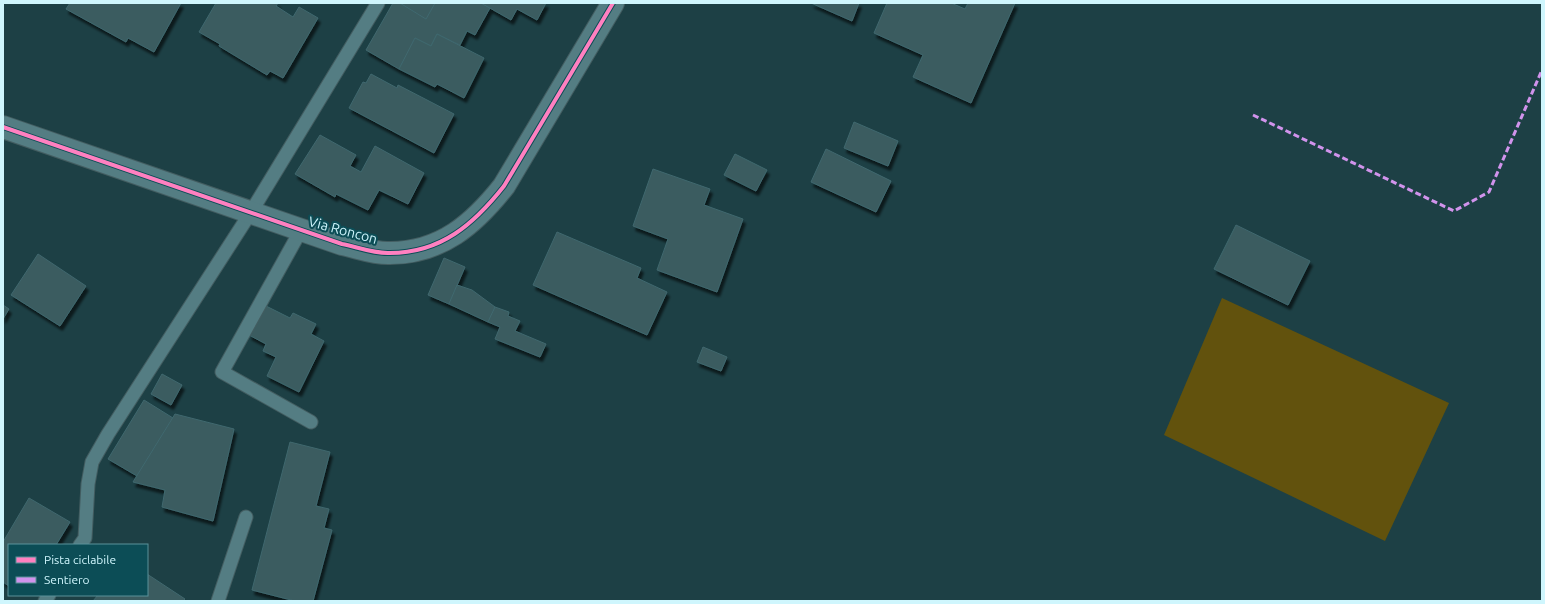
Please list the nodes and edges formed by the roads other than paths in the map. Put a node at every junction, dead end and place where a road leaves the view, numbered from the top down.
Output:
1 (378, 3) edge
2 (613, 3) edge
3 (3, 127) edge
4 (252, 212) junction
5 (301, 230) junction
6 (311, 422) dead end
7 (246, 517) dead end
8 (81, 544) edge
9 (218, 601) edge

1 - 4 lane
2 - 5 street, Via Roncon
3 - 4 street, Via Roncon
4 - 5 street, Via Roncon
4 - 8 lane
5 - 6 lane
7 - 9 lane

